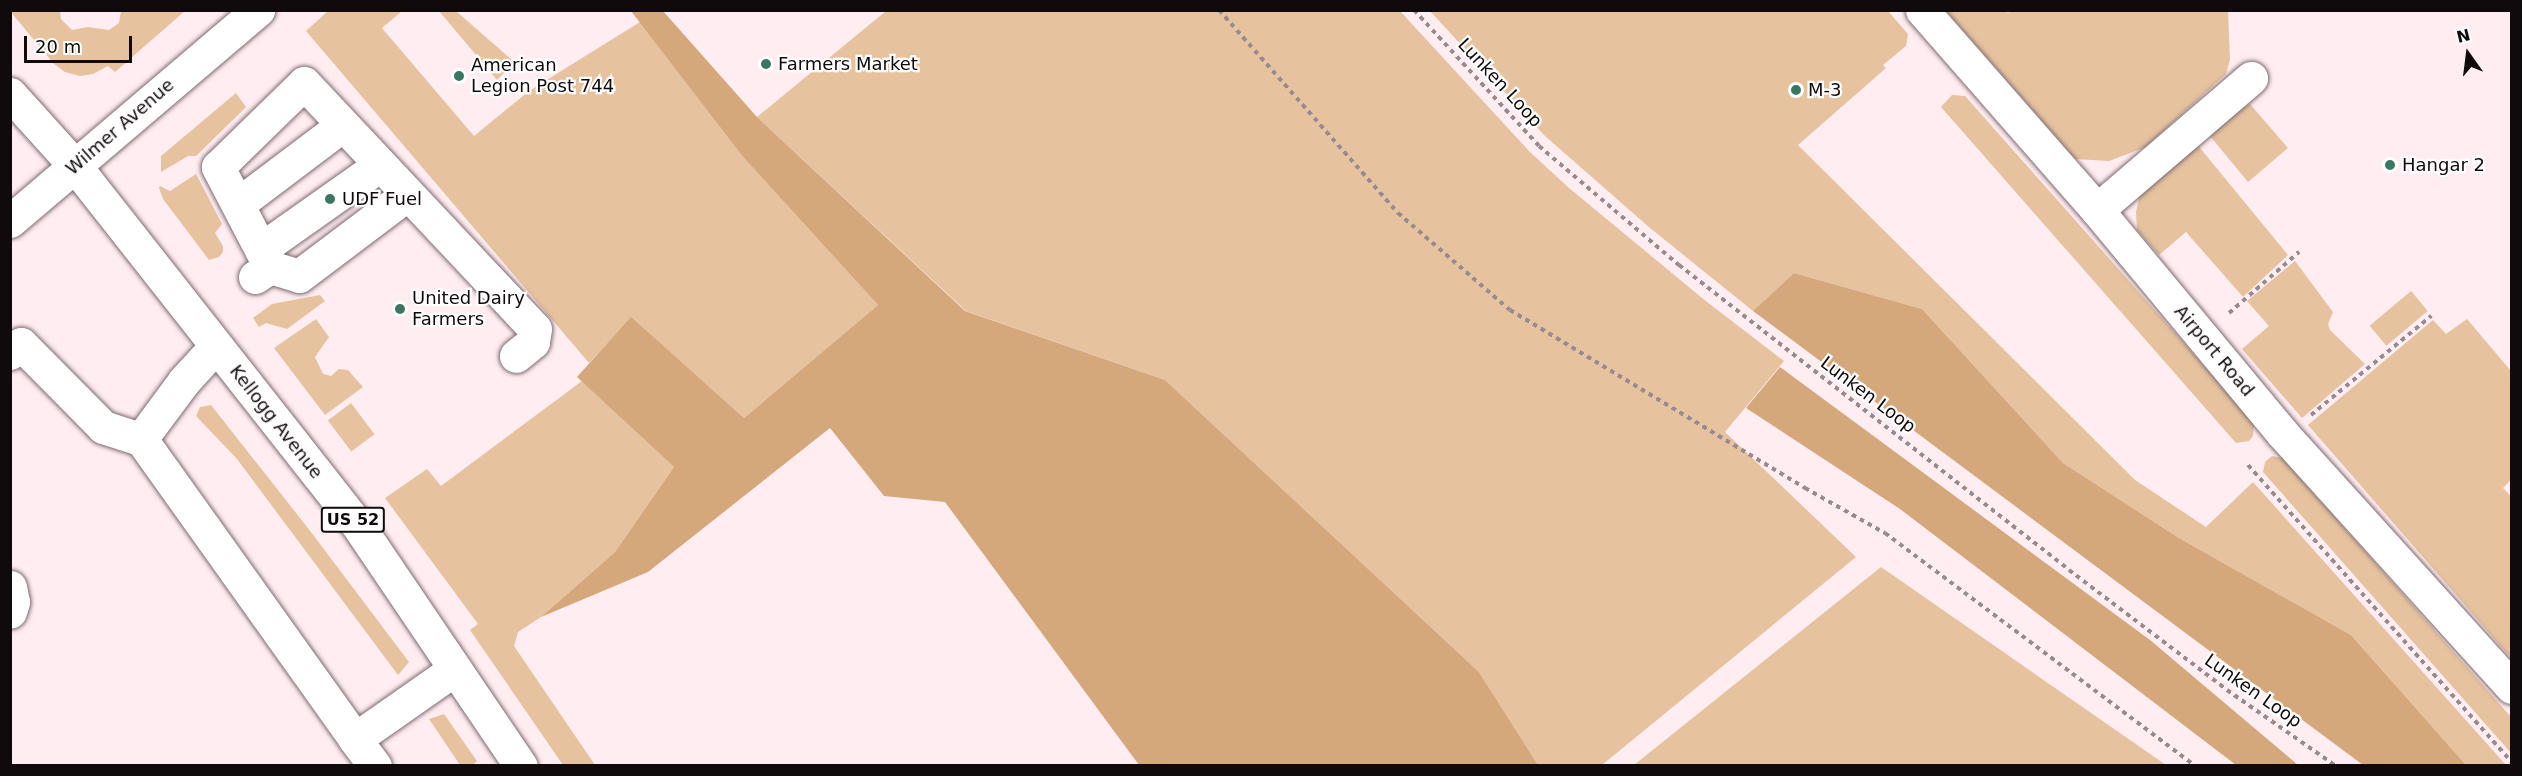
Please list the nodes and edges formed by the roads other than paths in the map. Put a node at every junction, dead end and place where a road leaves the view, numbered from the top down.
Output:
1 (258, 10) edge
2 (1922, 10) edge
3 (2251, 78) dead end
4 (10, 94) edge
5 (343, 125) junction
6 (380, 165) junction
7 (75, 166) junction
8 (408, 194) junction
9 (238, 204) junction
10 (2097, 210) junction
11 (10, 221) edge
12 (262, 265) junction
13 (216, 346) junction
14 (10, 353) edge
15 (516, 356) dead end
16 (141, 439) junction
17 (10, 587) edge
18 (10, 612) edge
19 (455, 669) junction
20 (2511, 687) edge
21 (355, 739) junction
22 (375, 765) edge
23 (519, 765) edge

1 - 7 main road, Wilmer Avenue
2 - 10 main road, Airport Road
3 - 10 main road
4 - 7 main road, Kellogg Avenue / US 52
5 - 6 main road
5 - 9 main road
5 - 9 main road
6 - 8 main road
6 - 12 main road
7 - 11 main road, Wilmer Avenue
7 - 13 main road, Kellogg Avenue / US 52
8 - 12 main road
8 - 15 main road
9 - 12 main road
10 - 20 main road, Airport Road
13 - 16 main road
13 - 19 main road, Kellogg Avenue / US 52
14 - 16 main road
16 - 21 main road
17 - 18 main road
19 - 21 main road
19 - 23 main road, Kellogg Avenue / US 52
21 - 22 main road

